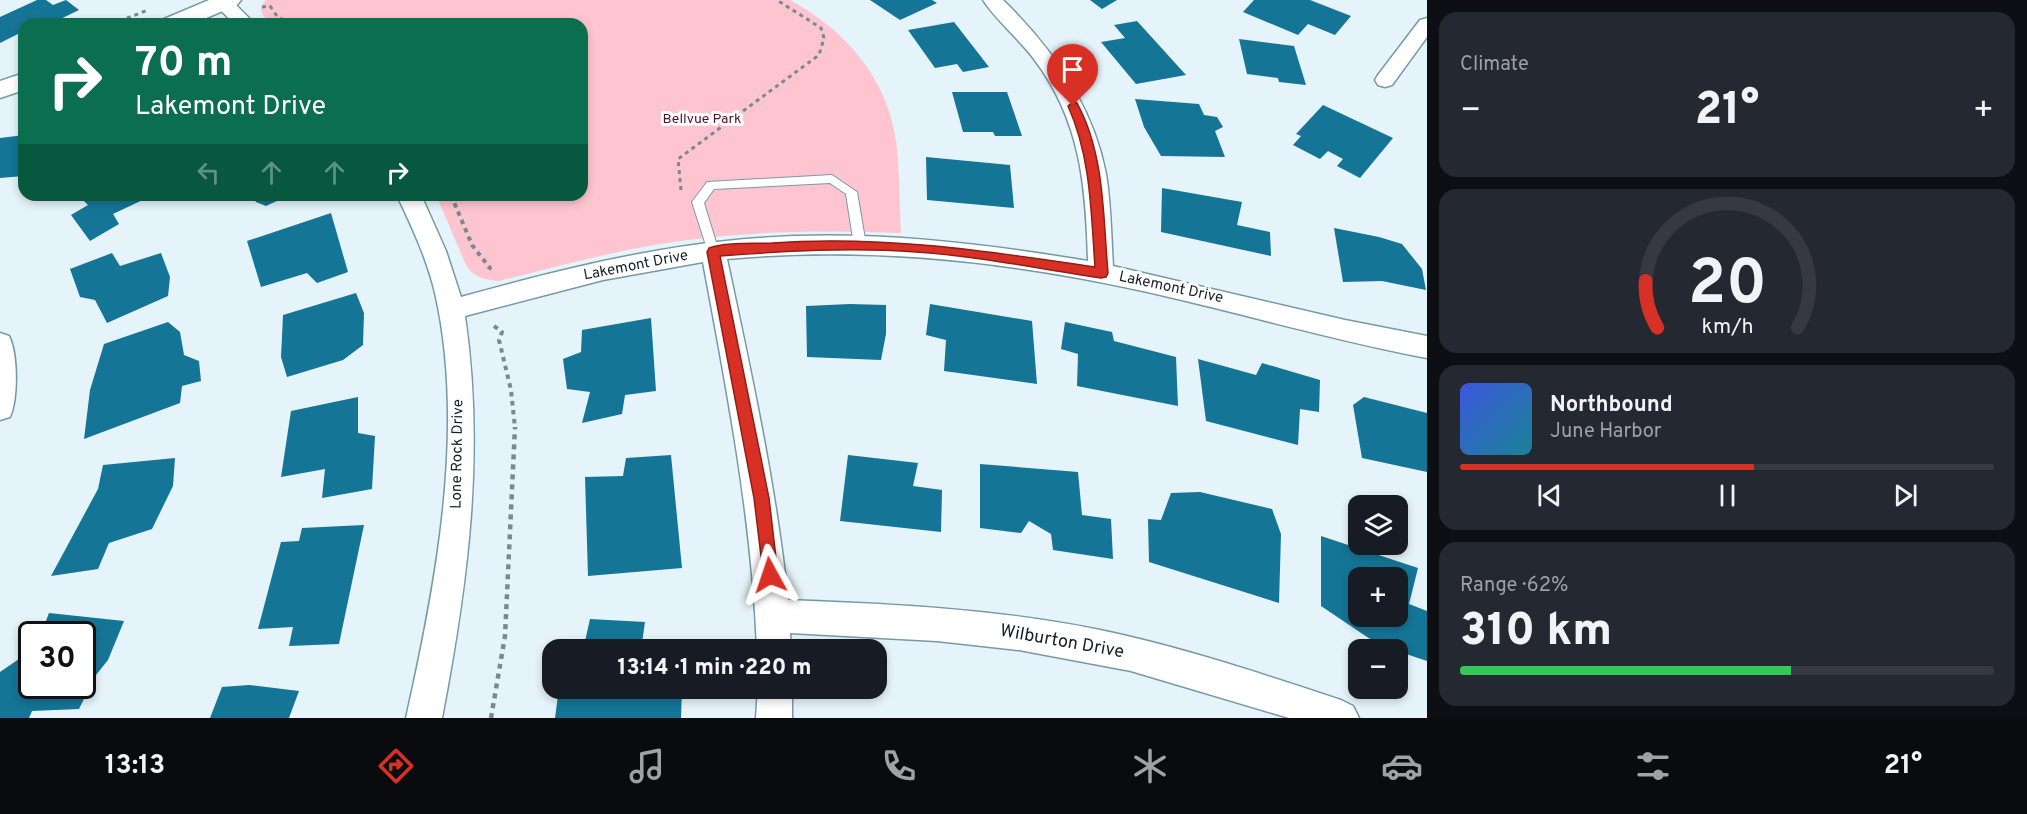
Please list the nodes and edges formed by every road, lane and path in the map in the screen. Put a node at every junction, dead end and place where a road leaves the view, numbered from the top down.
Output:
1 (777, 0) edge
2 (992, 0) edge
3 (224, 1) edge
4 (261, 7) dead end
5 (152, 9) dead end
6 (128, 18) edge
7 (186, 18) edge
8 (240, 18) edge
9 (281, 18) edge
10 (1427, 24) edge
11 (1385, 81) dead end
12 (18, 83) edge
13 (0, 90) edge
14 (681, 194) dead end
15 (412, 201) edge
16 (454, 201) edge
17 (860, 245) junction
18 (713, 252) junction
19 (1101, 273) junction
20 (486, 274) dead end
21 (451, 310) junction
22 (494, 327) dead end
23 (0, 344) edge
24 (1427, 347) edge
25 (0, 408) edge
26 (773, 616) junction
27 (774, 639) edge
28 (775, 699) edge
29 (424, 718) edge
30 (491, 718) edge
31 (774, 718) edge
32 (1341, 718) edge

1 - 14 path
2 - 19 street
3 - 7 street
3 - 8 street
4 - 9 path
5 - 6 path
10 - 11 street
12 - 13 street
15 - 21 street, Lone Rock Drive
16 - 20 path
17 - 18 street, Lakemont Drive
17 - 18 lane
17 - 19 street, Lakemont Drive
18 - 21 street, Lakemont Drive
18 - 26 street
19 - 24 street, Lakemont Drive
21 - 29 street, Lone Rock Drive
22 - 30 path
23 - 25 street
26 - 27 street
26 - 32 street, Wilburton Drive
28 - 31 street

